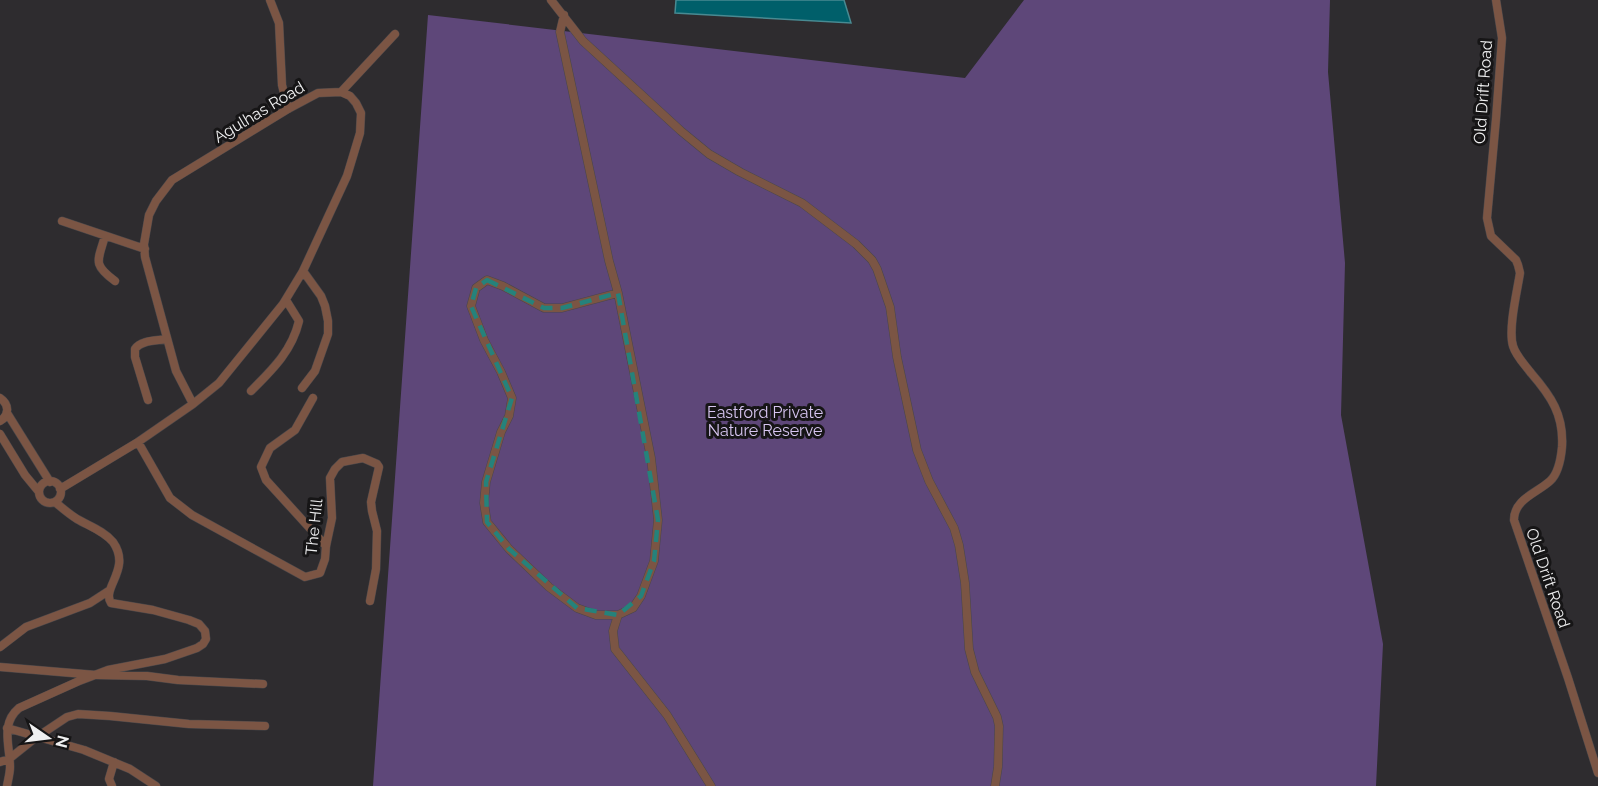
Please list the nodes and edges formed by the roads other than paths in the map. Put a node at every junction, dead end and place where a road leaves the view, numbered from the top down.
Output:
1 (270, 0) edge
2 (551, 0) edge
3 (1496, 0) edge
4 (564, 15) junction
5 (395, 34) dead end
6 (341, 92) junction
7 (288, 109) junction
8 (62, 221) dead end
9 (105, 236) junction
10 (145, 249) junction
11 (303, 271) junction
12 (115, 281) dead end
13 (618, 293) junction
14 (286, 300) junction
15 (167, 339) junction
16 (302, 388) dead end
17 (251, 391) dead end
18 (0, 398) edge
19 (313, 398) dead end
20 (148, 400) dead end
21 (192, 404) junction
22 (7, 413) junction
23 (0, 421) edge
24 (0, 434) edge
25 (138, 442) junction
26 (51, 482) junction
27 (60, 489) junction
28 (39, 492) junction
29 (55, 502) junction
30 (326, 546) junction
31 (110, 590) junction
32 (370, 601) dead end
33 (618, 615) junction
34 (0, 647) edge
35 (0, 667) edge
36 (96, 675) junction
37 (263, 684) dead end
38 (265, 726) dead end
39 (7, 728) junction
40 (37, 737) junction
41 (9, 759) junction
42 (0, 762) edge
43 (114, 762) junction
44 (1598, 774) edge
45 (7, 786) edge
46 (112, 786) edge
47 (156, 786) edge
48 (711, 786) edge
49 (995, 786) edge

1 - 7 street
2 - 4 street
3 - 44 street, Old Drift Road
4 - 13 street
4 - 49 street
5 - 6 street
6 - 7 street, Agulhas Road
6 - 11 street
7 - 10 street, Agulhas Road
8 - 9 street
9 - 10 street
9 - 12 street
10 - 15 street, Agulhas Road
11 - 14 street
11 - 16 street
13 - 33 street
13 - 33 street
14 - 17 street
14 - 21 street
15 - 20 street
15 - 21 street, Agulhas Road
18 - 22 street
19 - 30 street
21 - 25 street
22 - 23 street
22 - 26 street
24 - 28 street
25 - 27 street
25 - 30 street, The Hill
26 - 27 street
26 - 28 street
27 - 29 street
28 - 29 street
29 - 31 street
30 - 32 street, The Hill
31 - 34 street
31 - 36 street
33 - 48 street
35 - 36 street
36 - 37 street
36 - 39 street
38 - 40 street
39 - 40 street
39 - 41 street
40 - 41 street
40 - 43 street
41 - 42 street
41 - 45 street
43 - 46 street
43 - 47 street

